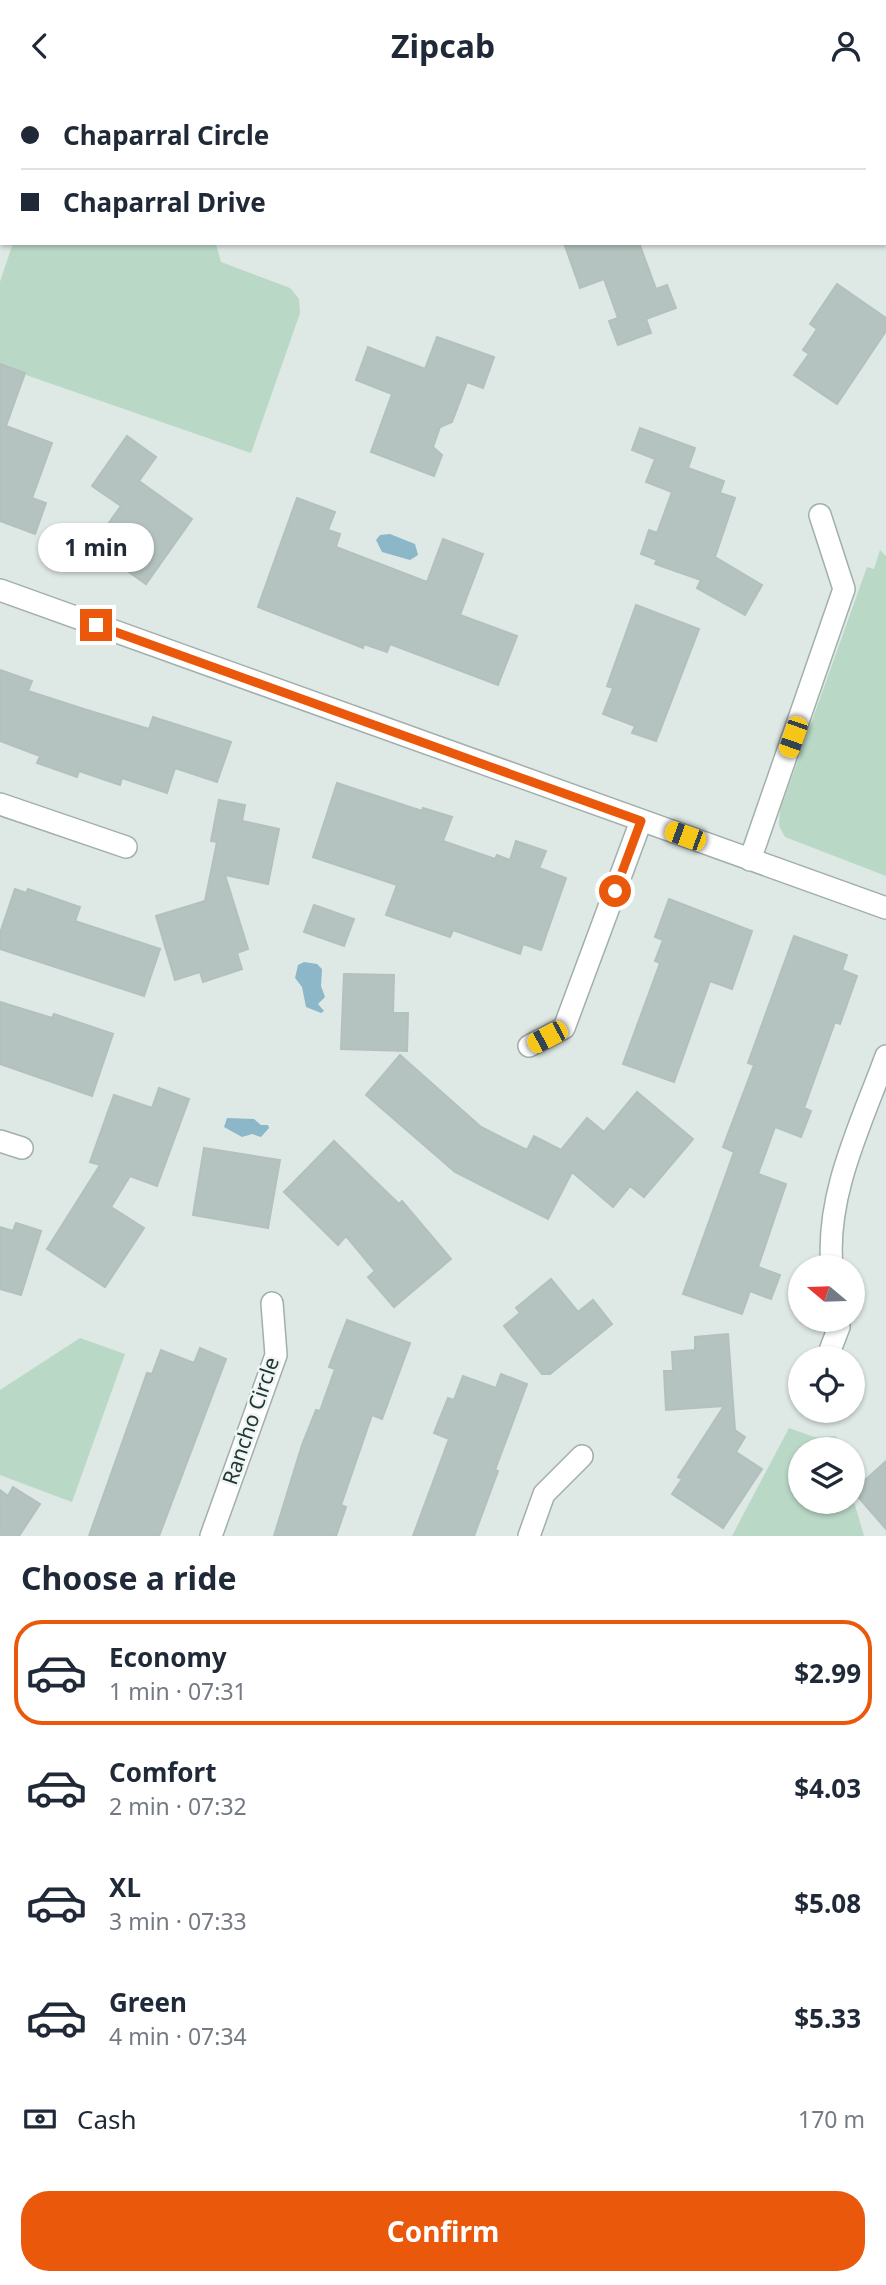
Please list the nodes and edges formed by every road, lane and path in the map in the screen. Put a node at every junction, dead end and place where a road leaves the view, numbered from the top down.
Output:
1 (820, 515) dead end
2 (0, 590) edge
3 (0, 804) edge
4 (641, 821) junction
5 (126, 846) dead end
6 (750, 860) junction
7 (886, 908) edge
8 (529, 1046) dead end
9 (886, 1056) edge
10 (0, 1141) edge
11 (22, 1148) dead end
12 (831, 1255) edge
13 (272, 1303) dead end
14 (582, 1457) dead end
15 (211, 1536) edge
16 (529, 1536) edge

1 - 6 street
2 - 4 street
3 - 5 street
4 - 6 street
4 - 8 street
6 - 7 street
9 - 12 street
10 - 11 street
13 - 15 street, Rancho Circle
14 - 16 street

